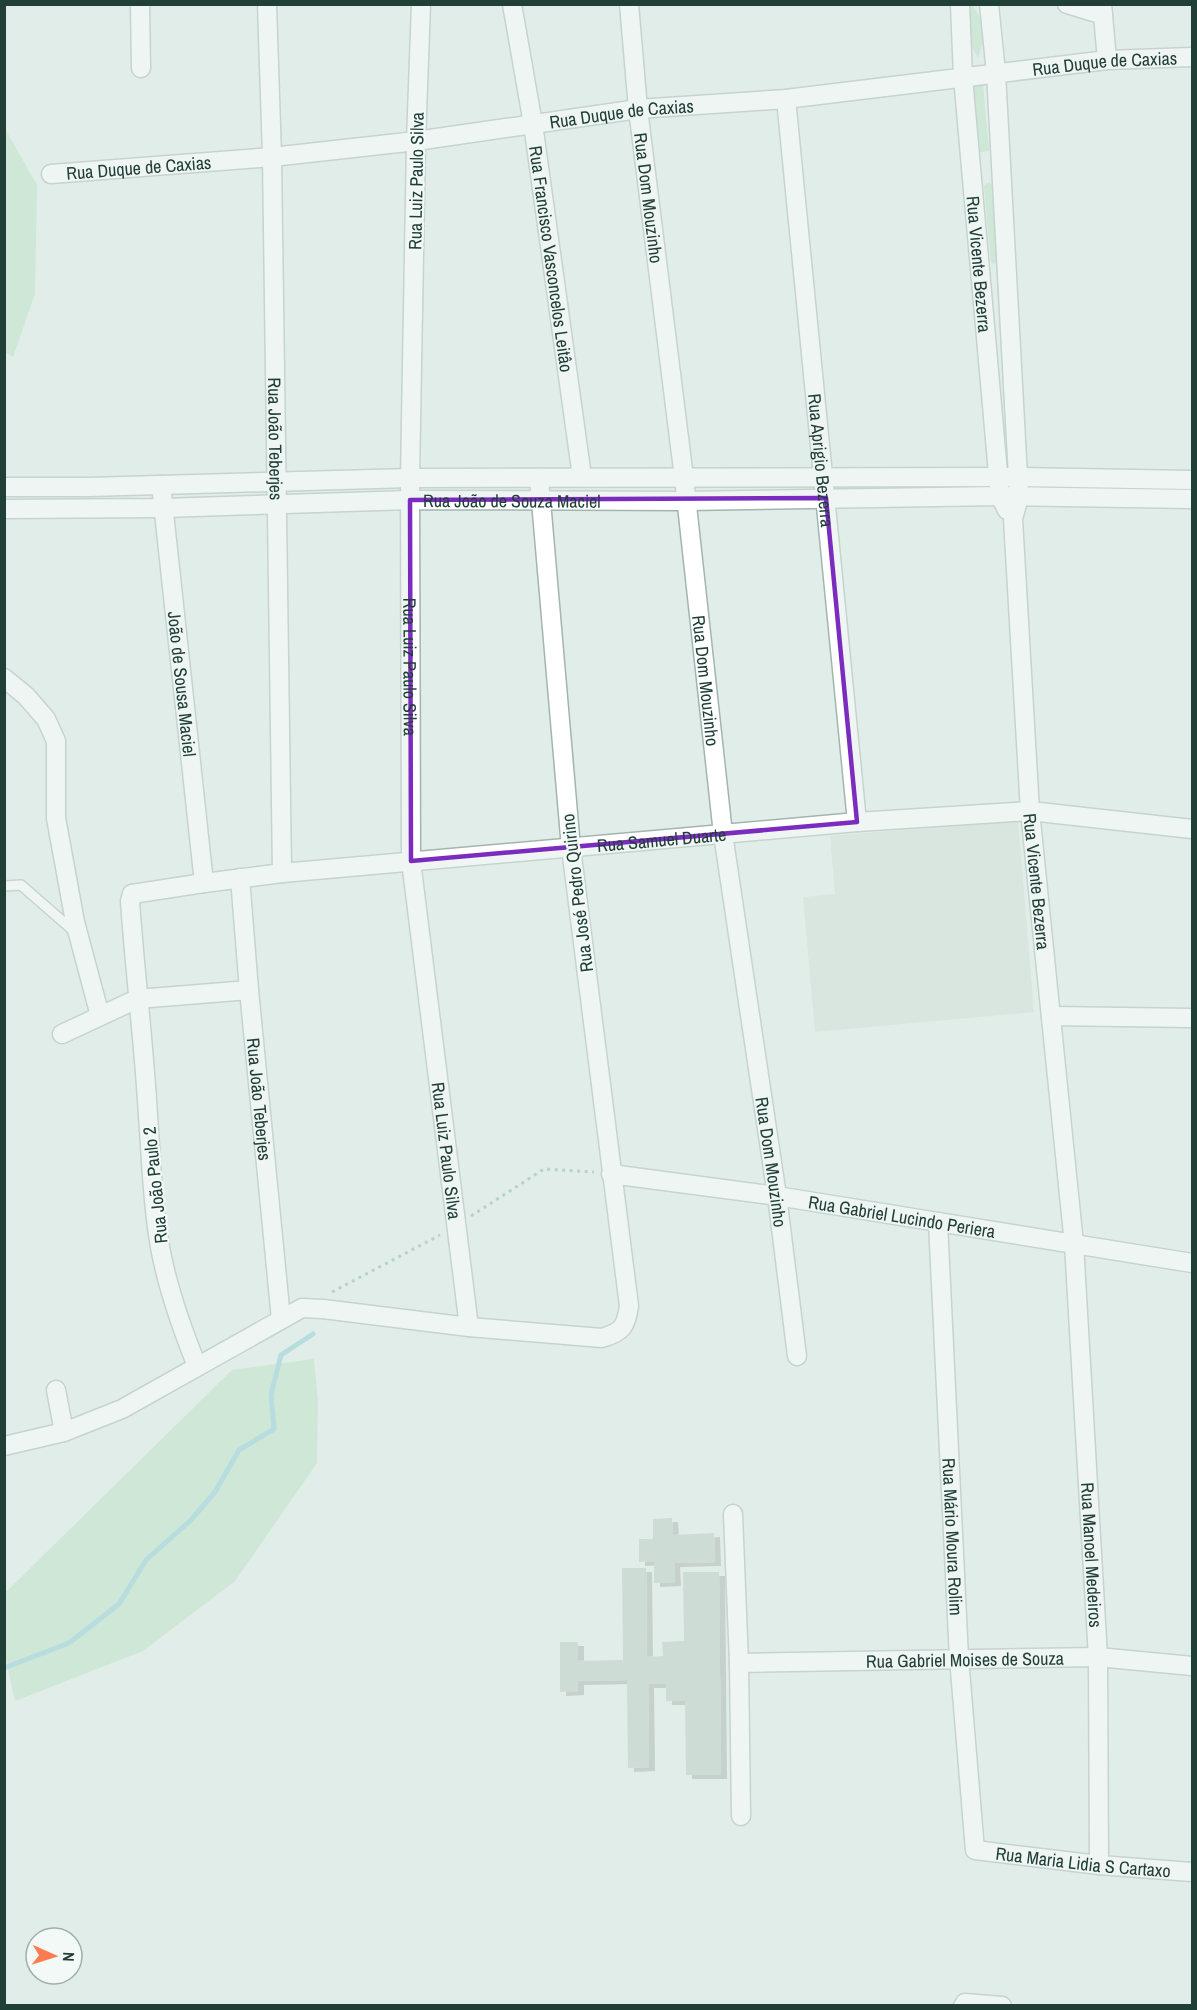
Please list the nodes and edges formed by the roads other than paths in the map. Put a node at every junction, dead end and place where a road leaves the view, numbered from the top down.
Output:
1 (140, 4) edge
2 (267, 4) edge
3 (421, 4) edge
4 (512, 4) edge
5 (629, 4) edge
6 (960, 4) edge
7 (989, 4) edge
8 (1067, 4) edge
9 (1102, 10) edge
10 (1192, 57) edge
11 (1107, 60) junction
12 (141, 68) dead end
13 (996, 73) junction
14 (963, 77) junction
15 (786, 99) junction
16 (638, 109) junction
17 (533, 124) junction
18 (416, 141) junction
19 (272, 157) junction
20 (51, 174) dead end
21 (410, 477) junction
22 (582, 477) junction
23 (824, 477) junction
24 (999, 477) junction
25 (1018, 477) junction
26 (539, 478) junction
27 (684, 478) junction
28 (1192, 480) edge
29 (275, 482) junction
30 (161, 485) junction
31 (4, 487) edge
32 (1000, 496) junction
33 (1019, 497) junction
34 (825, 498) junction
35 (1192, 499) edge
36 (410, 500) junction
37 (541, 501) junction
38 (686, 501) junction
39 (276, 505) junction
40 (163, 508) junction
41 (4, 509) edge
42 (1013, 519) junction
43 (4, 678) edge
44 (1030, 811) junction
45 (857, 822) junction
46 (1192, 829) edge
47 (723, 834) junction
48 (571, 848) junction
49 (411, 861) junction
50 (282, 873) junction
51 (240, 878) junction
52 (204, 883) junction
53 (4, 886) edge
54 (132, 894) joint
55 (79, 936) junction
56 (249, 990) junction
57 (137, 999) junction
58 (100, 1016) junction
59 (1051, 1016) junction
60 (1192, 1018) edge
61 (62, 1034) dead end
62 (611, 1174) junction
63 (777, 1196) junction
64 (938, 1222) junction
65 (1074, 1244) junction
66 (1192, 1263) edge
67 (281, 1319) junction
68 (469, 1327) junction
69 (797, 1356) dead end
70 (197, 1366) junction
71 (56, 1390) dead end
72 (64, 1432) junction
73 (4, 1446) edge
74 (733, 1514) dead end
75 (1098, 1657) junction
76 (959, 1658) junction
77 (739, 1664) junction
78 (1192, 1666) edge
79 (741, 1816) dead end
80 (975, 1850) joint
81 (1099, 1864) junction
82 (1192, 1872) edge
83 (963, 2006) edge
84 (1002, 2006) edge

1 - 12 street
2 - 19 street, Rua João Teberjes
3 - 18 street, Rua Luiz Paulo Silva
4 - 17 street, Rua Francisco Vasconcelos Leitâo
5 - 16 street, Rua Dom Mouzinho
6 - 14 street, Rua Vicente Bezerra
7 - 13 street, Rua Vicente Bezerra
8 - 9 street
9 - 11 street
10 - 11 street, Rua Duque de Caxias
11 - 13 street, Rua Duque de Caxias
13 - 14 street, Rua Duque de Caxias
13 - 25 street, Rua Vicente Bezerra
14 - 15 street, Rua Duque de Caxias
14 - 24 street, Rua Vicente Bezerra
15 - 16 street, Rua Duque de Caxias
15 - 23 street, Rua Aprigio Bezerra
16 - 17 street, Rua Duque de Caxias
16 - 27 street, Rua Dom Mouzinho
17 - 18 street, Rua Duque de Caxias
17 - 22 street, Rua Francisco Vasconcelos Leitâo
18 - 19 street, Rua Duque de Caxias
18 - 21 street, Rua Luiz Paulo Silva
19 - 20 street, Rua Duque de Caxias
19 - 29 street, Rua João Teberjes
21 - 26 street, Rua João de Souza Maciel
21 - 29 street, Rua João de Souza Maciel
21 - 36 street, Rua Luiz Paulo Silva
22 - 26 street, Rua João de Souza Maciel
22 - 27 street, Rua João de Souza Maciel
23 - 24 street, Rua João de Souza Maciel
23 - 27 street, Rua João de Souza Maciel
23 - 34 street, Rua Aprigio Bezerra
24 - 25 street, Rua João de Souza Maciel
24 - 32 street, Rua Vicente Bezerra
25 - 28 street, Rua João de Souza Maciel
25 - 33 street, Rua Vicente Bezerra
26 - 37 street, Rua José Pedro Quirino
27 - 38 street, Rua Dom Mouzinho
29 - 30 street, Rua João de Souza Maciel
29 - 39 street, Rua João Teberjes
30 - 31 street, Rua João de Souza Maciel
30 - 40 street, João de Sousa Maciel
32 - 33 street, Rua João de Souza Maciel
32 - 34 street, Rua João de Souza Maciel
32 - 42 street, Rua Vicente Bezerra
33 - 35 street, Rua João de Souza Maciel
33 - 42 street, Rua Vicente Bezerra
34 - 38 street, Rua João de Souza Maciel
34 - 45 street, Rua Aprigio Bezerra
36 - 37 street, Rua João de Souza Maciel
36 - 39 street, Rua João de Souza Maciel
36 - 49 street, Rua Luiz Paulo Silva
37 - 38 street, Rua João de Souza Maciel
37 - 48 street, Rua José Pedro Quirino
38 - 47 street, Rua Dom Mouzinho
39 - 40 street, Rua João de Souza Maciel
39 - 50 street, Rua João Teberjes
40 - 41 street, Rua João de Souza Maciel
40 - 52 street, João de Sousa Maciel
42 - 44 street, Rua Vicente Bezerra
43 - 55 street
44 - 45 street, Rua Samuel Duarte
44 - 46 street, Rua Samuel Duarte
44 - 59 street, Rua Vicente Bezerra
45 - 47 street, Rua Samuel Duarte
47 - 48 street, Rua Samuel Duarte
47 - 63 street, Rua Dom Mouzinho
48 - 49 street, Rua Samuel Duarte
48 - 62 street, Rua José Pedro Quirino
49 - 50 street, Rua Samuel Duarte
49 - 68 street, Rua Luiz Paulo Silva
50 - 51 street, Rua Samuel Duarte
51 - 52 street, Rua Samuel Duarte
51 - 56 street, Rua João Teberjes
52 - 54 street, Rua Samuel Duarte
53 - 55 lane
54 - 57 street, Rua João Paulo 2
55 - 58 street
56 - 57 street
56 - 67 street, Rua João Teberjes
57 - 58 street
57 - 70 street, Rua João Paulo 2
58 - 61 street
59 - 60 street
59 - 65 street, Rua Vicente Bezerra
62 - 63 street, Rua Gabriel Lucindo Periera
62 - 68 street, Rua José Pedro Quirino
63 - 64 street, Rua Gabriel Lucindo Periera
63 - 69 street, Rua Dom Mouzinho
64 - 65 street, Rua Gabriel Lucindo Periera
64 - 76 street, Rua Mário Moura Rolim
65 - 66 street, Rua Gabriel Lucindo Periera
65 - 75 street, Rua Manoel Medeiros
67 - 68 street
67 - 70 street
70 - 72 street
71 - 72 street
72 - 73 street
74 - 77 street
75 - 76 street, Rua Gabriel Moises de Souza
75 - 78 street, Rua Gabriel Moises de Souza
75 - 81 street, Rua Manoel Medeiros
76 - 77 street, Rua Gabriel Moises de Souza
76 - 80 street, Rua Mário Moura Rolim
77 - 79 street
80 - 81 street, Rua Maria Lidia S Cartaxo
81 - 82 street, Rua Maria Lidia S Cartaxo
83 - 84 street

